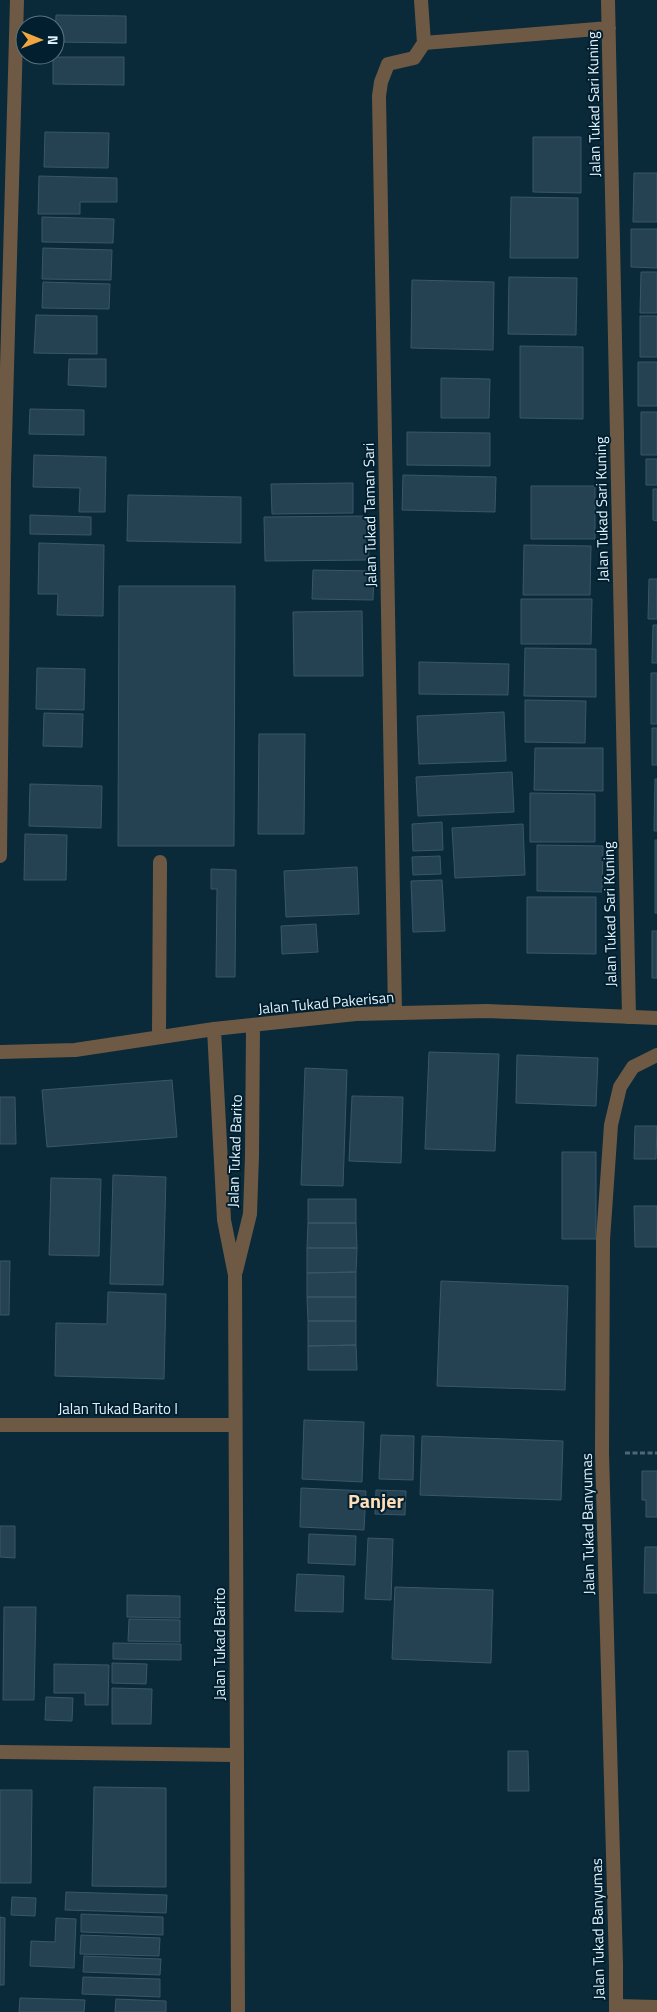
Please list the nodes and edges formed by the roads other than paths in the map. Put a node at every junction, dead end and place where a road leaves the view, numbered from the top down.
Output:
1 (17, 0) edge
2 (421, 0) edge
3 (608, 0) edge
4 (609, 28) junction
5 (424, 43) junction
6 (0, 856) edge
7 (160, 862) dead end
8 (395, 1012) junction
9 (629, 1017) junction
10 (657, 1018) edge
11 (253, 1026) junction
12 (214, 1029) junction
13 (159, 1036) junction
14 (0, 1052) edge
15 (657, 1055) edge
16 (235, 1275) junction
17 (0, 1425) edge
18 (236, 1425) junction
19 (0, 1752) edge
20 (236, 1755) junction
21 (657, 2007) edge
22 (616, 2009) edge
23 (238, 2012) edge

1 - 6 street
2 - 5 street
3 - 4 street, Jalan Tukad Sari Kuning
4 - 5 street
4 - 9 street, Jalan Tukad Sari Kuning
5 - 8 street, Jalan Tukad Taman Sari
7 - 13 street
8 - 9 street, Jalan Tukad Pakerisan
8 - 11 street, Jalan Tukad Pakerisan
9 - 10 street, Jalan Tukad Pakerisan
11 - 12 street, Jalan Tukad Pakerisan
11 - 16 street, Jalan Tukad Barito
12 - 13 street, Jalan Tukad Pakerisan
12 - 16 street, Jalan Tukad Barito
13 - 14 street, Jalan Tukad Pakerisan
15 - 22 street, Jalan Tukad Banyumas
16 - 18 street, Jalan Tukad Barito
17 - 18 street, Jalan Tukad Barito I
18 - 20 street, Jalan Tukad Barito
19 - 20 street
20 - 23 street, Jalan Tukad Barito
21 - 22 street

